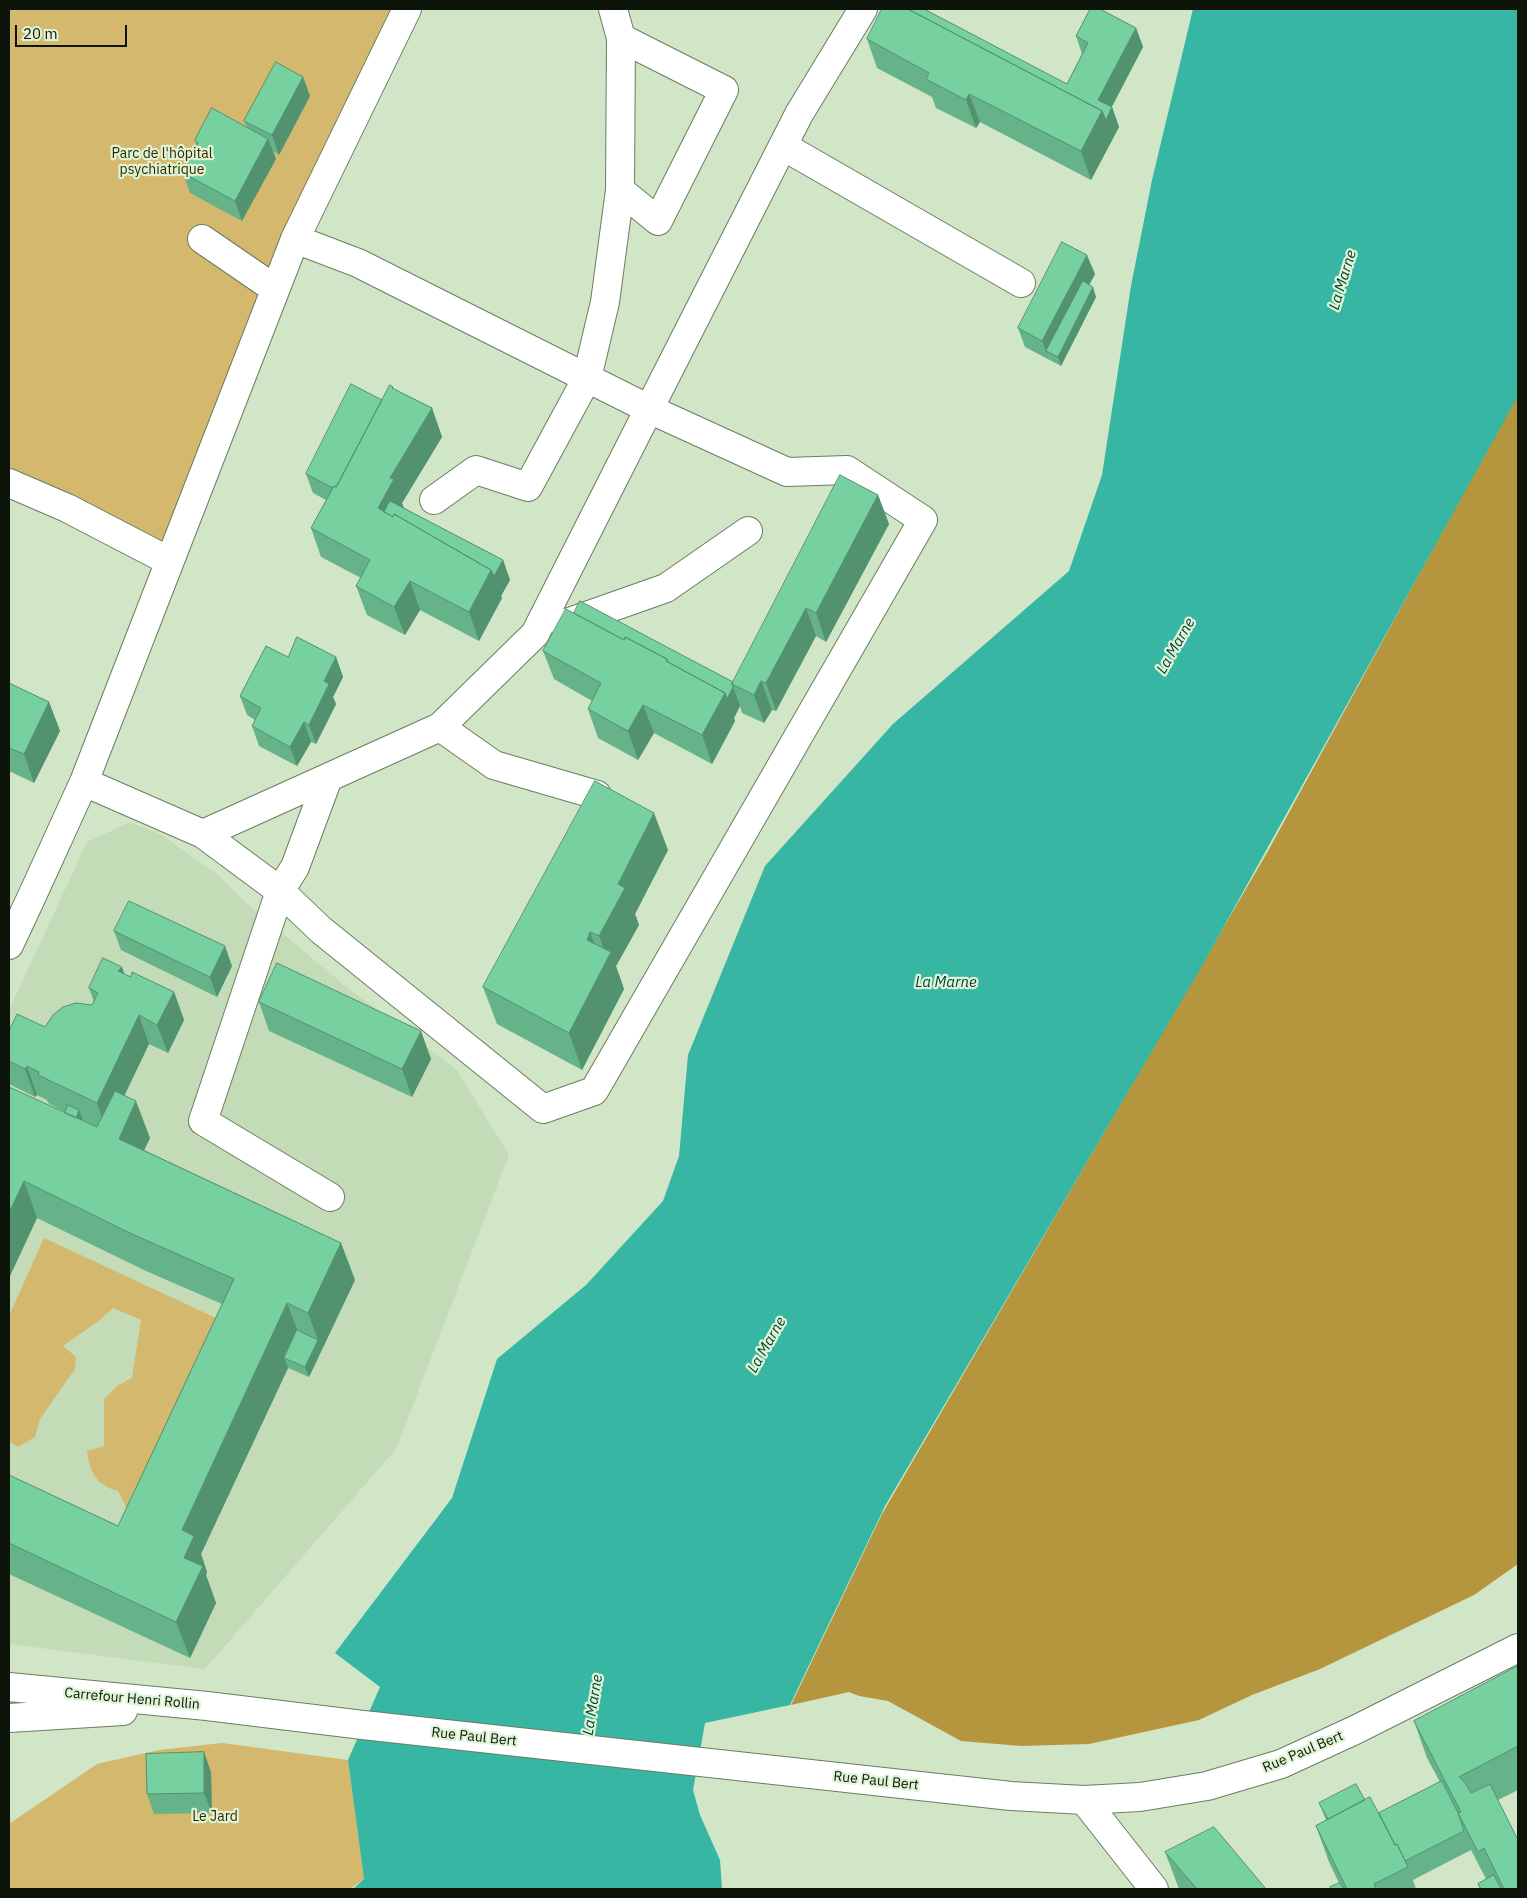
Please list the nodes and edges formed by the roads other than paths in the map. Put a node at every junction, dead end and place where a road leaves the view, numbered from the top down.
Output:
1 (407, 9) edge
2 (613, 9) edge
3 (863, 9) edge
4 (620, 38) junction
5 (783, 146) junction
6 (620, 190) junction
7 (202, 239) dead end
8 (295, 239) junction
9 (1021, 283) dead end
10 (276, 289) junction
11 (587, 378) junction
12 (649, 409) junction
13 (9, 483) edge
14 (434, 500) dead end
15 (748, 531) dead end
16 (169, 561) junction
17 (535, 634) junction
18 (440, 727) junction
19 (328, 778) junction
20 (84, 782) junction
21 (597, 795) edge
22 (203, 834) junction
23 (280, 890) junction
24 (9, 946) edge
25 (330, 1197) dead end
26 (1518, 1648) edge
27 (9, 1688) edge
28 (207, 1706) junction
29 (9, 1718) edge
30 (1084, 1800) junction
31 (1154, 1889) edge

1 - 8 main road
2 - 4 main road
3 - 5 main road
4 - 6 main road
4 - 6 main road
5 - 9 main road
5 - 12 main road
6 - 11 main road
7 - 10 main road
8 - 10 main road
8 - 11 main road
10 - 16 main road
11 - 12 main road
11 - 14 main road
12 - 17 main road
12 - 23 main road
13 - 16 main road
15 - 17 main road
16 - 20 main road
17 - 18 main road
18 - 19 main road
18 - 21 main road
19 - 22 main road
19 - 23 main road
20 - 22 main road
20 - 24 main road
22 - 23 main road
23 - 25 main road
26 - 30 main road, Rue Paul Bert
27 - 28 main road, Carrefour Henri Rollin
28 - 29 main road, Carrefour Henri Rollin
28 - 30 main road, Rue Paul Bert
30 - 31 main road

